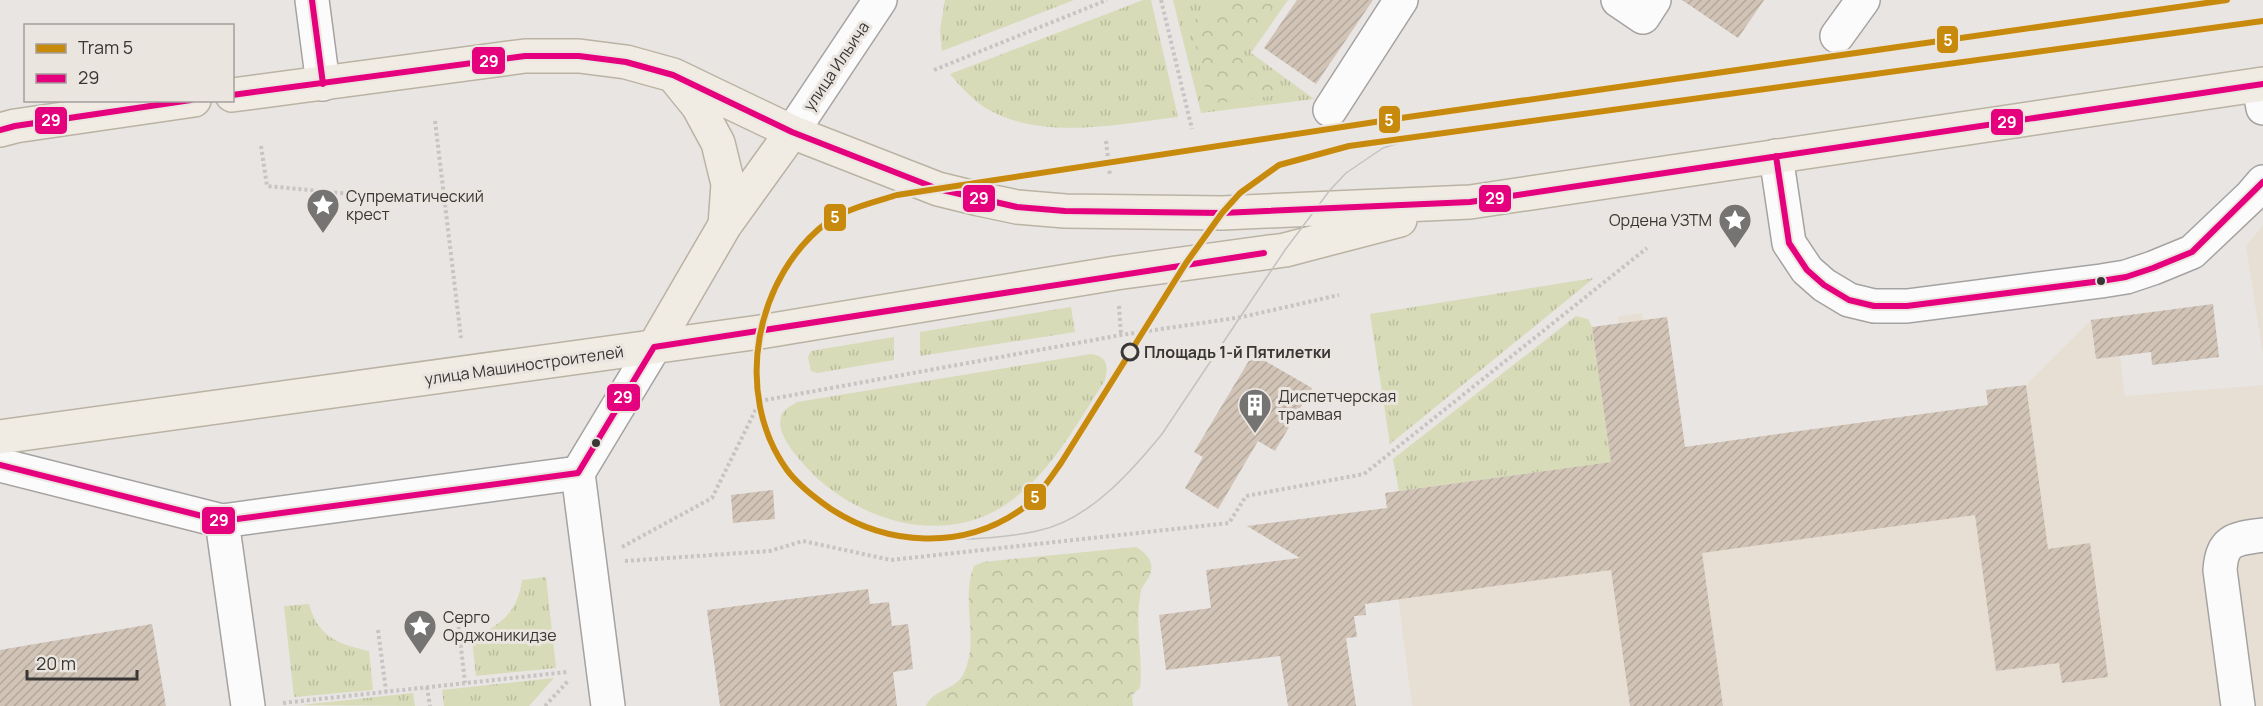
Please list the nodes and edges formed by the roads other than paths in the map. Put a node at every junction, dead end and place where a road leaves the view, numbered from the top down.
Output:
1 (312, 0) edge
2 (880, 0) edge
3 (1401, 0) edge
4 (1618, 0) edge
5 (1654, 0) edge
6 (1863, 0) edge
7 (1838, 36) dead end
8 (673, 75) junction
9 (323, 84) junction
10 (2262, 92) edge
11 (234, 95) edge
12 (180, 102) edge
13 (1330, 110) dead end
14 (0, 130) edge
15 (792, 132) junction
16 (1776, 156) junction
17 (2263, 182) edge
18 (1470, 202) junction
19 (725, 225) junction
20 (654, 347) junction
21 (0, 437) edge
22 (0, 465) edge
23 (578, 473) junction
24 (222, 521) junction
25 (2263, 535) edge
26 (248, 706) edge
27 (608, 706) edge
28 (2238, 706) edge

1 - 9 street
2 - 15 street, улица Ильича
3 - 13 street
4 - 5 street
6 - 7 street
8 - 9 main road, улица Машиностроителей
8 - 15 main road, улица Машиностроителей
8 - 19 main road
9 - 11 main road, улица Машиностроителей
10 - 16 main road, улица Машиностроителей
12 - 14 main road
15 - 18 main road, улица Машиностроителей
15 - 19 main road
16 - 17 street
16 - 18 main road, улица Машиностроителей
18 - 20 main road, улица Машиностроителей
19 - 20 main road
20 - 21 main road, улица Машиностроителей
20 - 23 street
22 - 24 street
23 - 24 street
23 - 27 street
24 - 26 street
25 - 28 street

